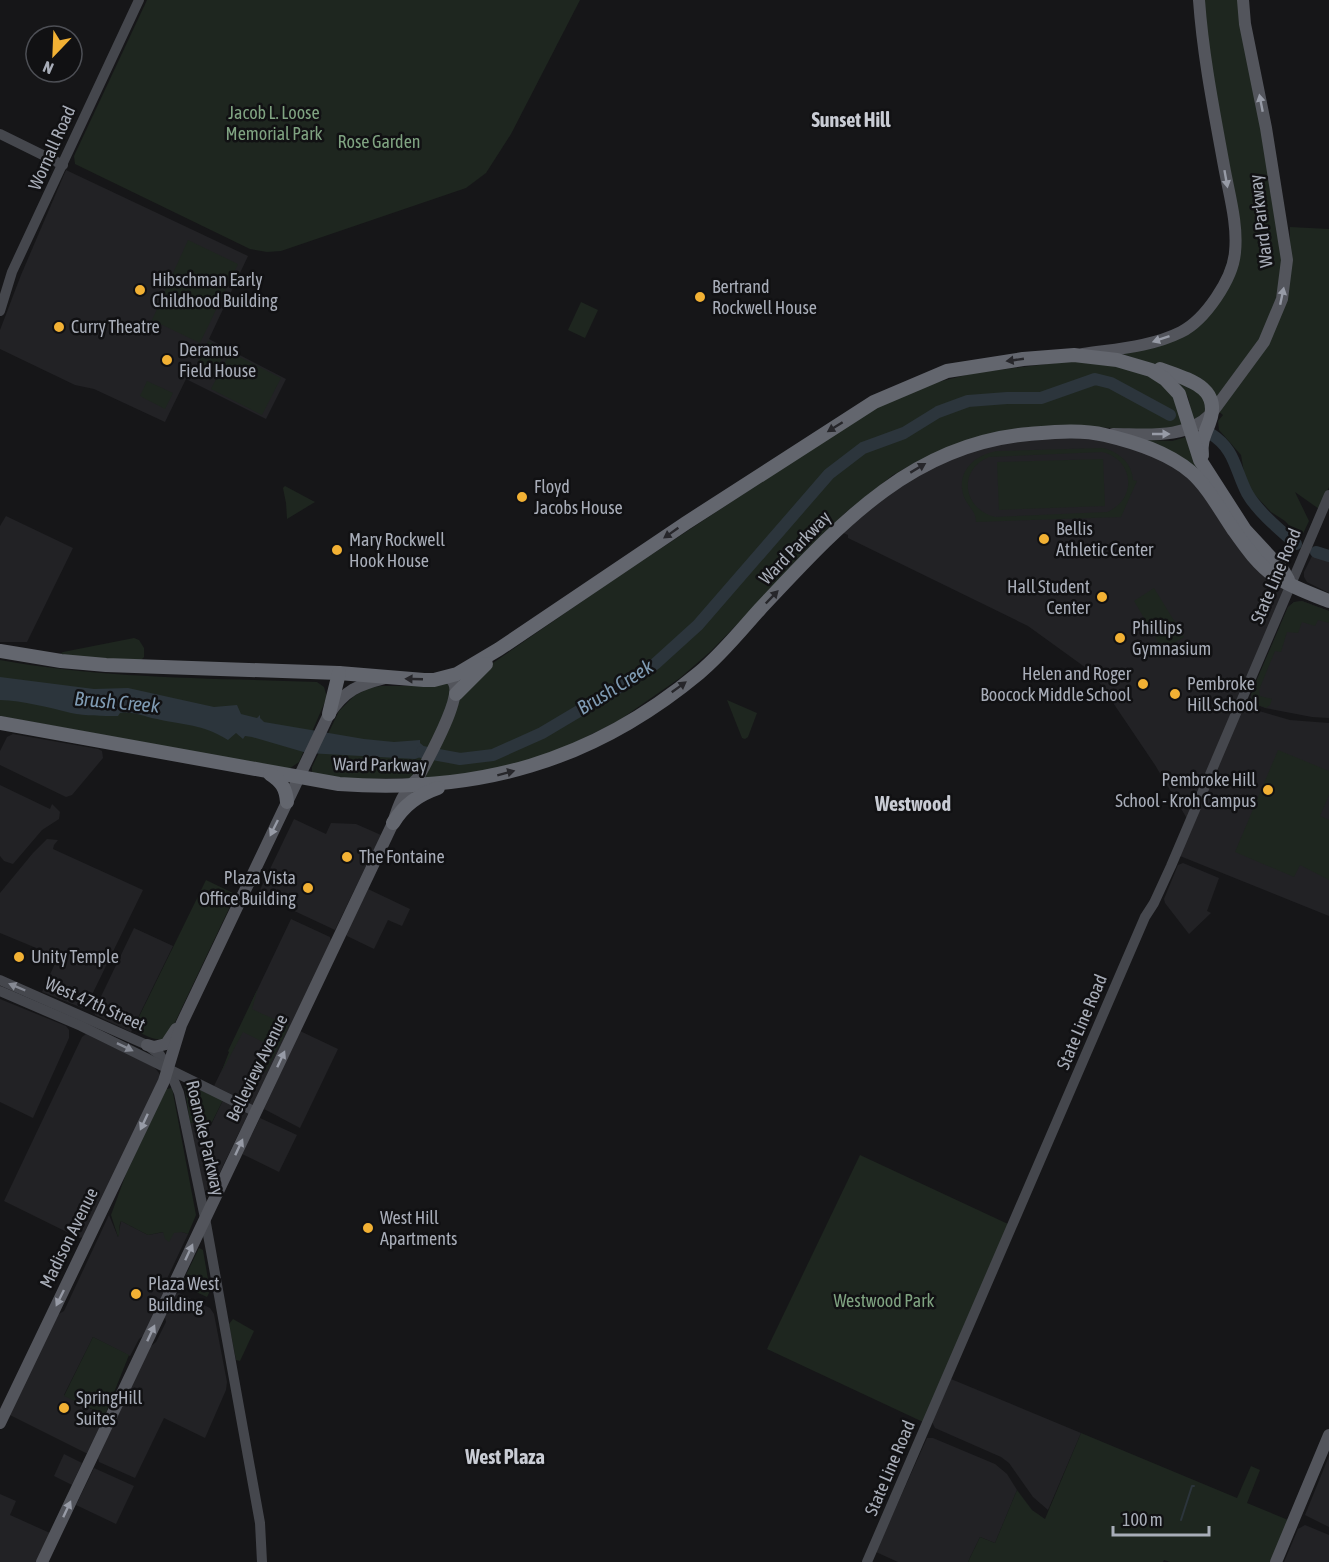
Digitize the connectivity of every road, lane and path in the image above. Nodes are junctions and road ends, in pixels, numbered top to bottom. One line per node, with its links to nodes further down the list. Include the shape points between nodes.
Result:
1 (139, 0): 5 (street, Wornall Road)
2 (1199, 0): 7 (main road, Ward Parkway, one-way to 7, via 1234,224 1231,272 1206,312 1182,332 1143,344)
3 (1243, 0): 9 (main road, Ward Parkway, one-way to 3, via 1264,342 1282,298 1287,260)
4 (0, 134): 5 (street)
5 (63, 165): 6 (street, Wornall Road, via 12,272)
6 (0, 311)
7 (1074, 355): 8 (highway); 16 (highway, Ward Parkway, one-way to 16, via 947,371 883,398 695,517)
8 (1140, 365): 9 (highway, via 1162,369 1204,389 1211,398); 10 (highway, via 1172,384)
9 (1211, 414): 10 (main road, Ward Parkway); 13 (highway, via 1202,454)
10 (1191, 428): 11 (main road, Ward Parkway, one-way to 10, via 1175,434); 13 (highway, via 1200,460)
11 (1103, 434): 14 (highway, via 1155,450 1192,474 1250,553 1276,578); 28 (highway, Ward Parkway, one-way to 11, via 496,776 561,756 594,742 649,709 699,672 733,640 860,508 934,459 973,444 1014,436 1058,432)
12 (1329, 495): 14 (street, State Line Road)
13 (1229, 506): 14 (highway)
14 (1290, 584): 15 (highway); 43 (street, State Line Road)
15 (1329, 601)
16 (500, 650): 20 (highway, Ward Parkway); 22 (highway)
17 (0, 651): 18 (highway, Ward Parkway, via 105,665)
18 (304, 672): 19 (highway, Ward Parkway); 23 (highway, via 323,682)
19 (339, 673): 21 (highway, Ward Parkway); 23 (highway)
20 (448, 677): 21 (highway, Ward Parkway, one-way to 21); 22 (main road, via 454,681)
21 (385, 678): 24 (main road, Roanoke Parkway, via 344,695)
22 (456, 694): 29 (main road, Belleview Avenue, via 418,778)
23 (333, 695): 24 (highway)
24 (326, 720): 27 (main road, Roanoke Parkway)
25 (0, 723): 26 (highway, Ward Parkway)
26 (265, 772): 27 (highway, Ward Parkway); 30 (highway, via 282,783)
27 (298, 778): 29 (highway, Ward Parkway, via 351,785); 30 (main road, Roanoke Parkway)
28 (448, 784): 29 (highway, Ward Parkway); 31 (highway, via 411,801)
29 (410, 785): 31 (main road, Belleview Avenue)
30 (287, 802): 34 (main road, Roanoke Parkway, one-way to 34)
31 (393, 824): 37 (main road, Belleview Avenue, one-way to 31)
32 (0, 980): 35 (street, West 47th Street, one-way to 32)
33 (0, 991): 36 (street, West 47th Street, one-way to 36)
34 (185, 1017): 35 (main road, via 166,1044); 36 (main road, Roanoke Parkway)
35 (147, 1045): 36 (street, West 47th Street)
36 (169, 1069): 37 (street, West 47th Street); 38 (street, Roanoke Parkway, via 180,1093); 39 (main road, Madison Avenue, one-way to 39)
37 (256, 1112): 38 (main road, Belleview Avenue, one-way to 37)
38 (205, 1218): 41 (main road, Belleview Avenue, one-way to 38); 42 (street, Roanoke Parkway, via 260,1523)
39 (0, 1423)
40 (1329, 1435): 44 (main road)
41 (42, 1562)
42 (262, 1562)
43 (867, 1562)
44 (1276, 1562)

